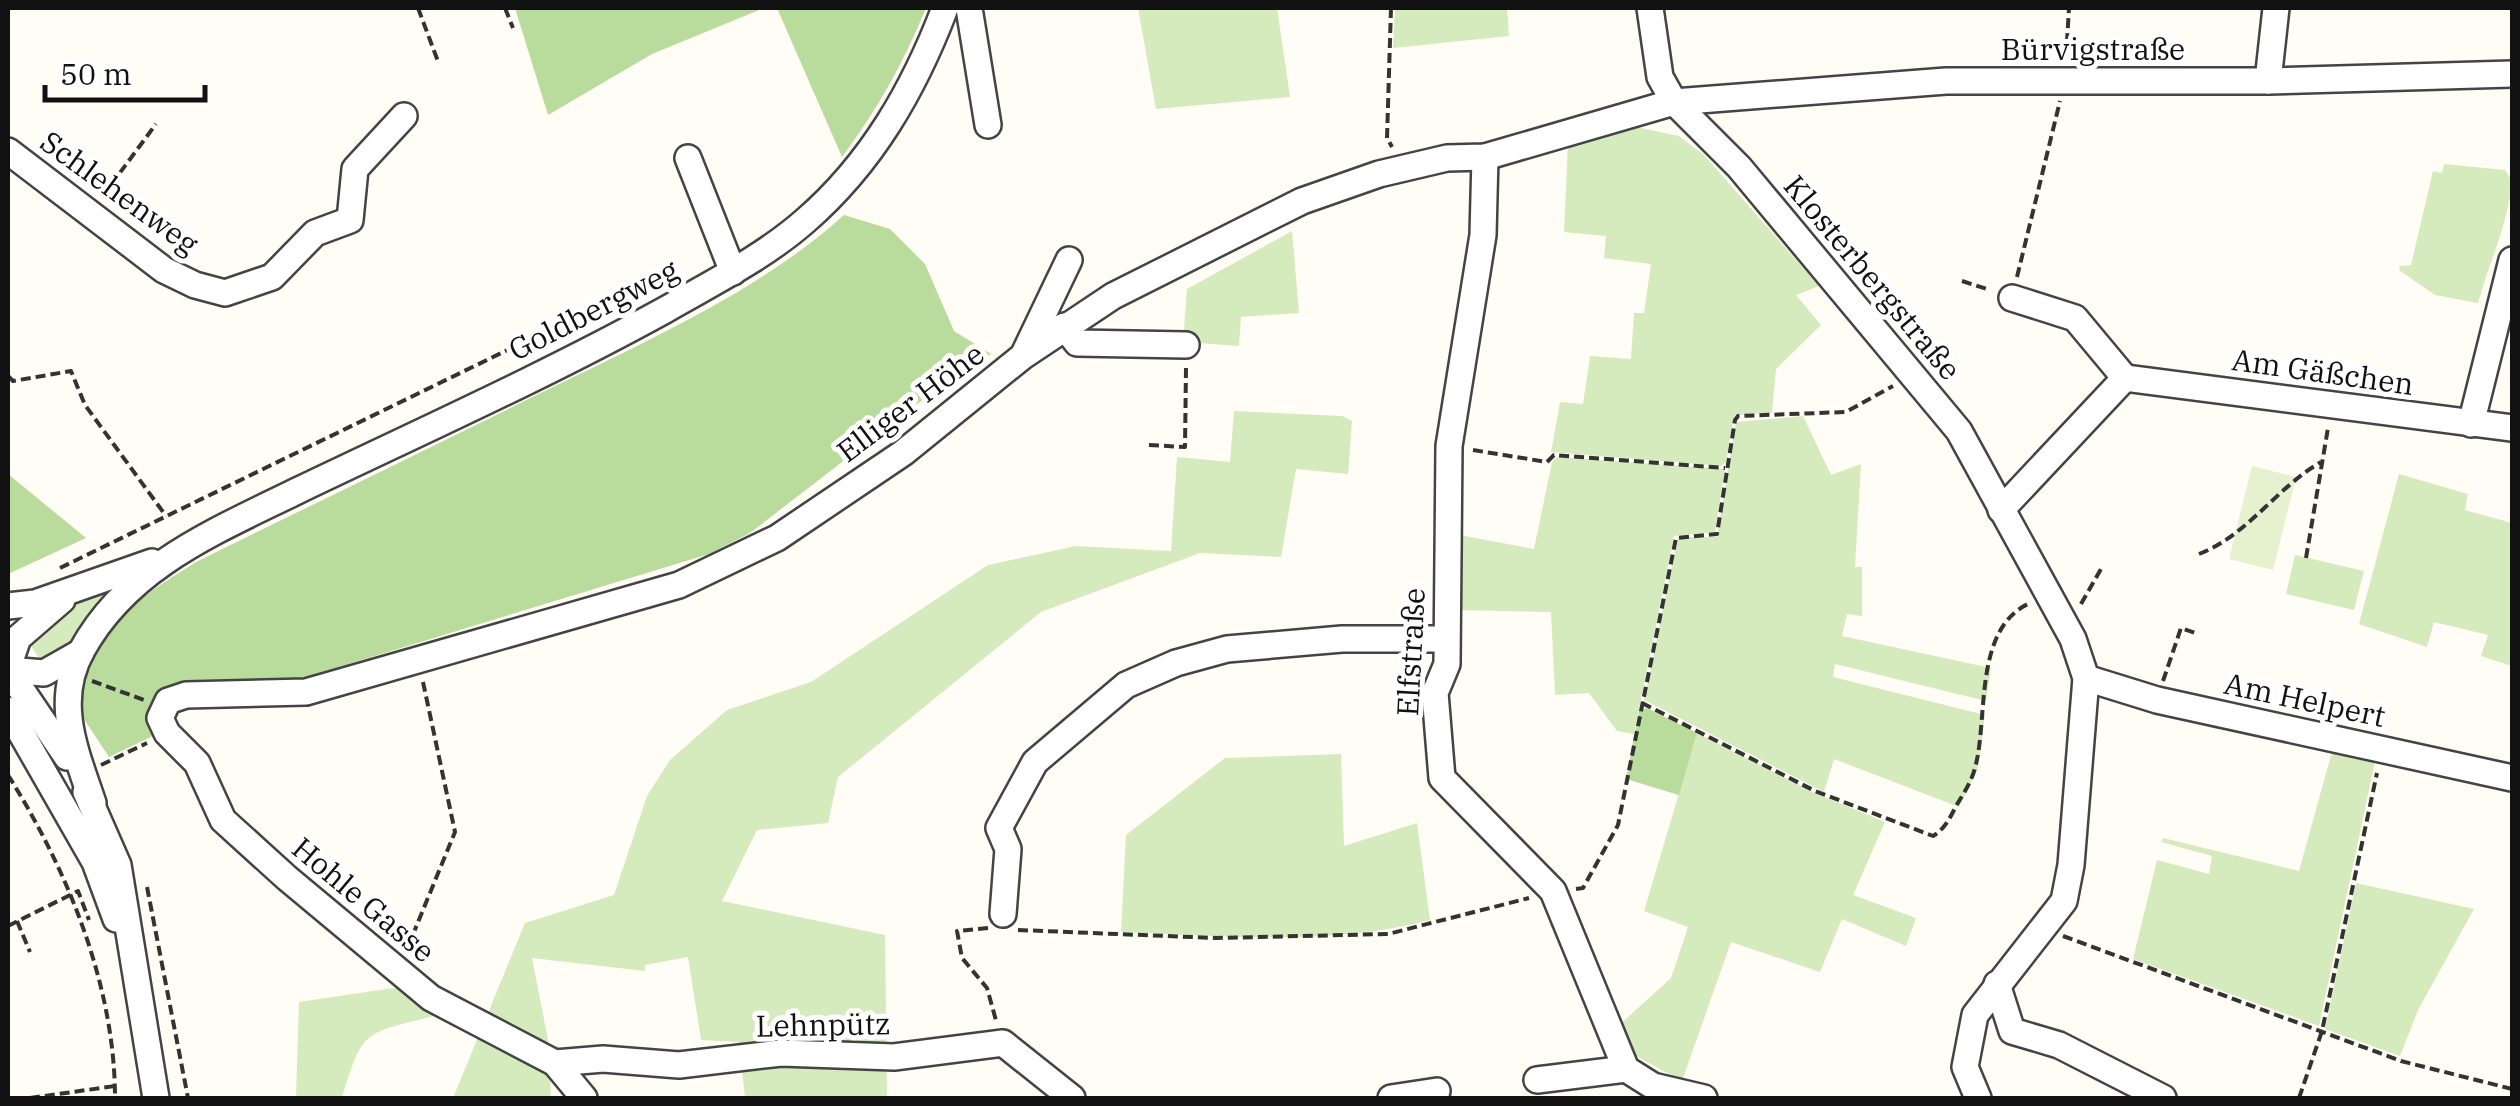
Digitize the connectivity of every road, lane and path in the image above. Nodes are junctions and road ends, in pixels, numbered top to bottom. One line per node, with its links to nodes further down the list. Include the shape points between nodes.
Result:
1 (418, 8): 10 (path)
2 (505, 8): 9 (path)
3 (945, 8): 25 (street, Goldbergweg, via 889,125 845,181 804,222)
4 (969, 8): 17 (street)
5 (1391, 8): 19 (path, via 1388,138)
6 (1650, 8): 14 (street, Klosterbergstraße, via 1660,76)
7 (2069, 8): 12 (path)
8 (2276, 8): 13 (street)
9 (513, 28)
10 (439, 64)
11 (2512, 74): 13 (street, Bürvigstraße)
12 (2065, 79): 13 (street, Bürvigstraße); 14 (street, Bürvigstraße); 27 (path)
13 (2268, 81)
14 (1674, 102): 21 (street, Elliger Höhe); 32 (street, Klosterbergstraße, via 1740,167)
15 (404, 116): 22 (street, Schlehenweg, via 355,169 350,220 315,234 272,277 226,293 164,270)
16 (156, 124): 22 (path)
17 (988, 125)
18 (8, 151): 22 (street, Schlehenweg)
19 (1397, 151)
20 (688, 158): 25 (street)
21 (1486, 158): 29 (street, Elliger Höhe, via 1447,158 1302,201); 39 (street, Elfstraße, via 1483,235)
22 (90, 212)
23 (1069, 260): 31 (street)
24 (2512, 260): 36 (street)
25 (733, 272): 45 (street, Goldbergweg)
26 (1962, 281): 27 (path)
27 (2012, 298): 34 (street, via 2075,318)
28 (603, 320): 43 (path, via 569,320)
29 (1064, 326): 30 (street, via 1076,343); 31 (street, Elliger Höhe)
30 (1186, 346): 38 (path, via 1185,447)
31 (1023, 356): 55 (street, Elliger Höhe, via 902,454 777,538 678,586)
32 (1911, 372): 41 (path, via 1846,412 1738,416); 42 (street, Klosterbergstraße, via 1960,431)
33 (8, 376): 43 (path, via 13,382 71,371 86,404)
34 (2125, 378): 35 (street, Am Gäßchen); 42 (street)
35 (2332, 404): 36 (street, Am Gäßchen); 40 (path)
36 (2471, 424): 37 (street, Am Gäßchen)
37 (2512, 428)
38 (1149, 445)
39 (1449, 446): 41 (path, via 1547,462 1554,455); 53 (street, Elfstraße)
40 (2322, 462): 44 (path, via 2296,477 2235,535); 46 (path)
41 (1727, 468): 60 (path, via 1717,534 1676,538)
42 (2001, 510): 50 (street, Klosterbergstraße)
43 (166, 516): 48 (path)
44 (2199, 554)
45 (171, 555): 49 (street, Goldbergweg); 56 (street, Goldbergweg, via 129,590)
46 (2306, 558)
47 (2101, 569): 54 (path, via 2080,607)
48 (47, 574)
49 (78, 588): 51 (street, Goldbergweg); 57 (street, Goldbergweg, via 18,638)
50 (2048, 596): 54 (street, Klosterbergstraße); 60 (path, via 2017,609 1998,632 1976,767 1934,836 1815,791)
51 (8, 606)
52 (2194, 633): 59 (path, via 2181,628)
53 (1445, 639): 69 (street, Elfstraße, via 1448,664 1435,693 1442,778); 71 (street, via 1342,639 1226,650 1126,686 1034,762 999,828 1008,848)
54 (2073, 639): 58 (street, Klosterbergstraße)
55 (418, 658): 61 (street, Elliger Höhe, via 306,692 186,695); 77 (path, via 455,832 411,944)
56 (76, 663): 57 (street, Goldbergweg, via 44,673); 61 (path); 68 (street, via 66,702)
57 (8, 669): 68 (street)
58 (2086, 678): 59 (street, Am Helpert); 75 (street, Klosterbergstraße, via 2071,865 2064,900)
59 (2157, 700): 64 (street, Am Helpert)
60 (1642, 703): 69 (path, via 1618,825 1583,888)
61 (165, 705): 77 (street, Hohle Gasse, via 160,718 167,733 198,763 222,820)
62 (8, 710): 79 (street, via 95,862)
63 (136, 748): 65 (path)
64 (2382, 749): 67 (street, Am Helpert); 80 (path)
65 (97, 768)
66 (8, 776): 70 (path)
67 (2512, 778)
68 (92, 803): 79 (street, via 118,865)
69 (1553, 892): 71 (path, via 1388,934 1216,938 1020,931); 83 (street, Elfstraße)
70 (72, 894): 72 (path, via 78,890); 73 (path); 85 (path, via 101,993)
71 (1004, 914): 81 (path, via 995,928 956,930 962,958 988,988)
72 (89, 920)
73 (17, 921): 74 (path); 76 (path)
74 (8, 926)
75 (2045, 929): 78 (street, Klosterbergstraße); 80 (path)
76 (30, 952)
77 (393, 968): 82 (street, Hohle Gasse, via 431,998)
78 (1997, 984): 96 (street, Klosterbergstraße, via 1975,1014 1965,1067); 97 (street, via 2012,1030 2060,1046)
79 (138, 986): 91 (street)
80 (2322, 1031): 86 (path, via 2402,1061); 98 (path)
81 (1003, 1042): 82 (street, Lehnpütz, via 894,1057 781,1053 680,1065); 93 (street)
82 (555, 1063): 92 (street, Hohle Gasse)
83 (1626, 1070): 84 (street); 95 (street, via 1652,1086)
84 (1537, 1080)
85 (115, 1086): 88 (path); 90 (path)
86 (2512, 1089)
87 (1437, 1091): 94 (street)
88 (70, 1096): 89 (path)
89 (30, 1098)
90 (115, 1098)
91 (156, 1098)
92 (584, 1098)
93 (1072, 1098)
94 (1391, 1098)
95 (1704, 1098)
96 (1978, 1098)
97 (2163, 1098)
98 (2298, 1098)

